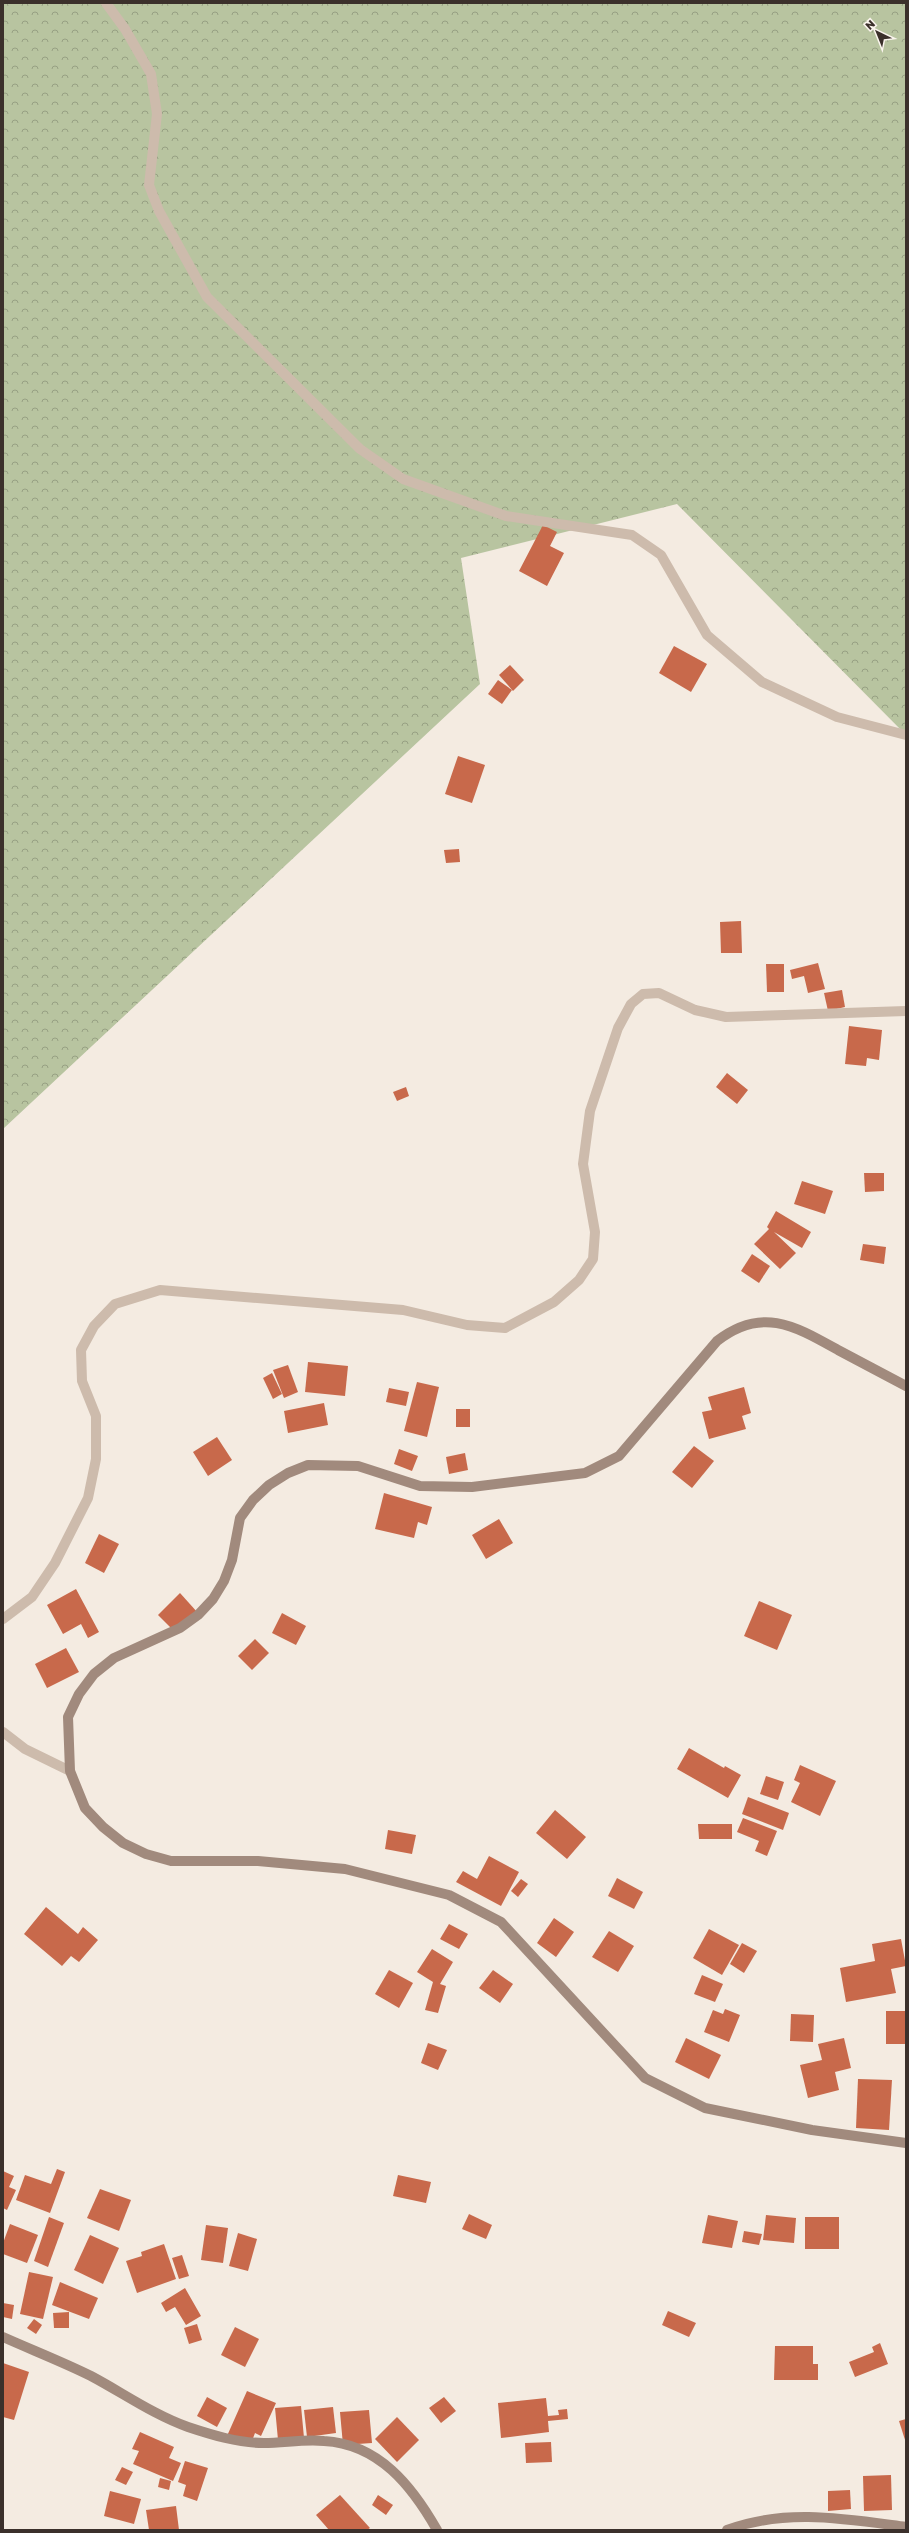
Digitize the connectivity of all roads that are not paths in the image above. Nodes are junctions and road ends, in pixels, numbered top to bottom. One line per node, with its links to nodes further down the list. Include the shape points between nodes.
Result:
1 (106, 3): 2 (street, via 125,29 151,74 157,114 148,185 159,211 207,297 360,448 403,479 506,516 632,535 661,555 706,635 762,682 838,717)
2 (906, 735)
3 (906, 1011): 5 (street, via 726,1018 695,1010 659,993 643,994 631,1004 618,1028 590,1111 583,1164 594,1232 593,1259 579,1280 554,1302 505,1328 467,1325 403,1310 160,1290 115,1304 94,1326 81,1350 82,1381 96,1416 96,1459 88,1498 55,1563 32,1597)
4 (906, 1386): 7 (main road, via 799,1329 771,1321 756,1322 729,1332 717,1341 619,1456 585,1473 472,1487 420,1486 358,1466 308,1465 288,1473 269,1485 253,1500 240,1518 232,1560 224,1580 213,1599 198,1615 180,1628 114,1658 94,1674 79,1694 68,1717)
5 (3, 1619)
6 (3, 1732): 7 (street, via 25,1749)
7 (70, 1771): 8 (main road, via 85,1808 102,1828 123,1843 146,1854 171,1861 258,1861 345,1869 449,1895 501,1922 644,2078 705,2108 812,2130)
8 (906, 2143)
9 (3, 2337): 11 (main road, via 90,2376 186,2426 223,2438 263,2443 324,2441 346,2444 366,2452 385,2463 407,2484)
10 (906, 2526): 12 (main road, via 789,2516 745,2523)
11 (438, 2530)
12 (727, 2530)

